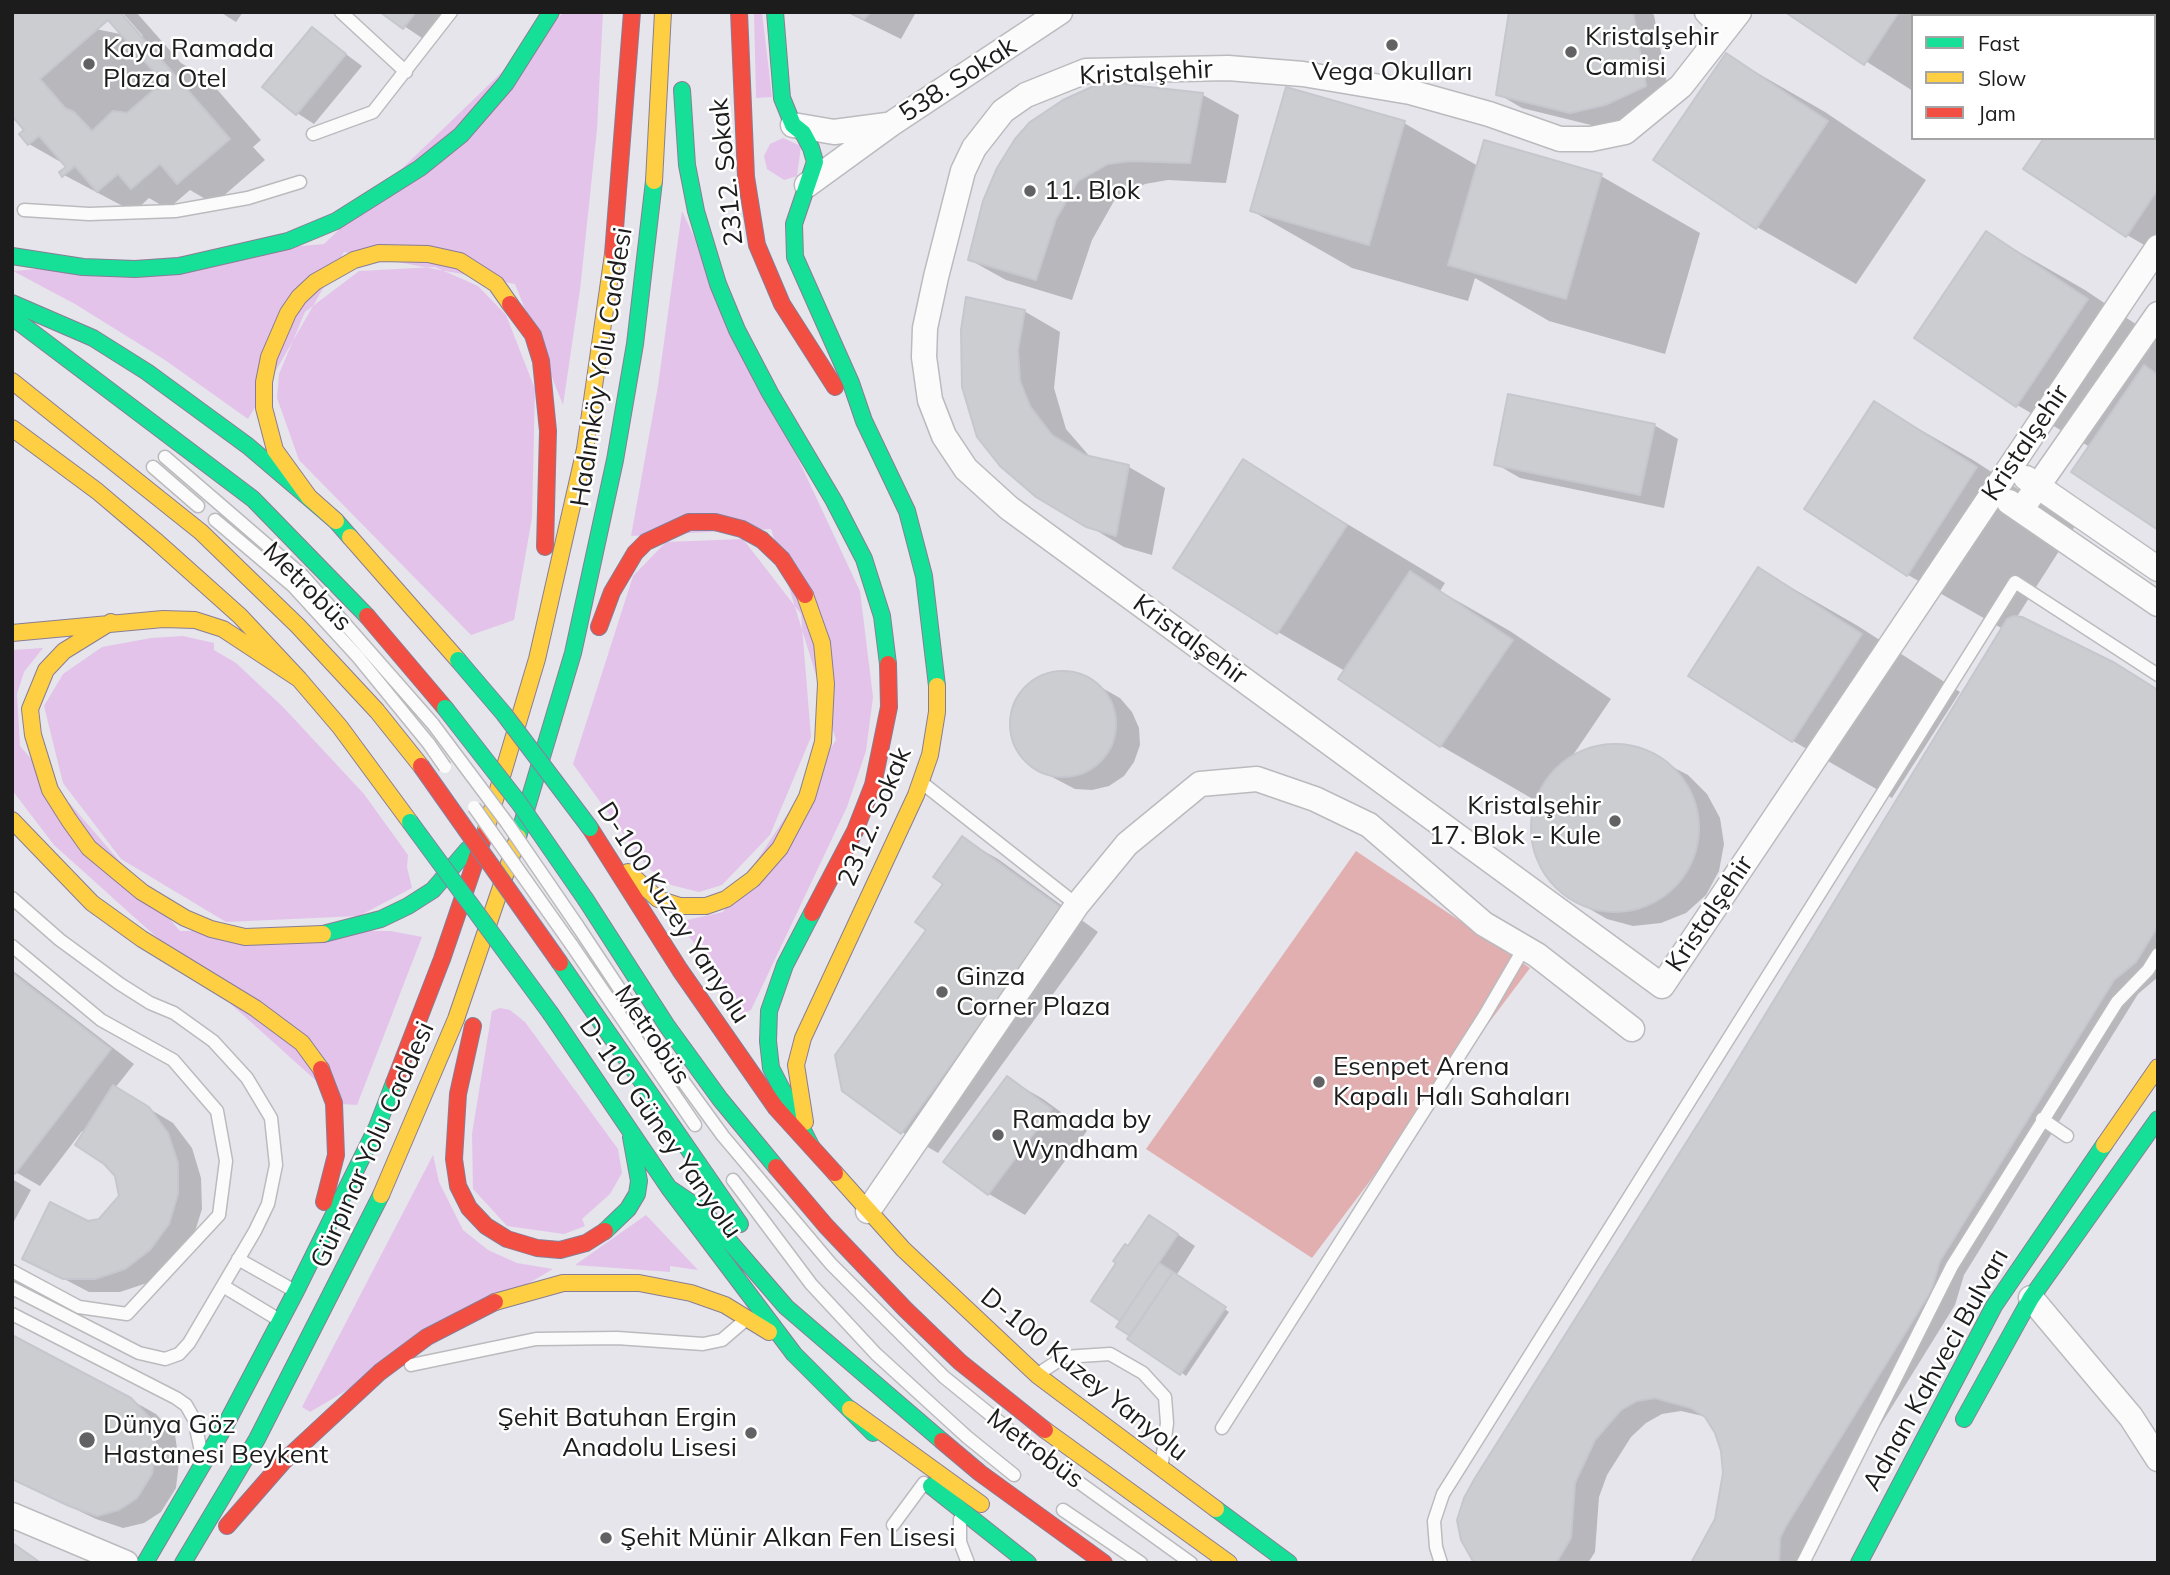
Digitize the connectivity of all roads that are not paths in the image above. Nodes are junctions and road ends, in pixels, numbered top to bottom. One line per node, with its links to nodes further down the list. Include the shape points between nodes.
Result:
1 (341, 12): 11 (lane)
2 (451, 12): 11 (lane)
3 (551, 12): 23 (main road, via 506,83 461,135 420,168 337,221 288,241 179,265 83,267)
4 (632, 12): 43 (main road, Hadımköy Yolu Caddesi, via 625,154 602,349 585,449)
5 (663, 12): 47 (main road, Hadımköy Yolu Caddesi, via 655,172 635,344 592,577)
6 (739, 12): 16 (main road, 2312. Sokak)
7 (775, 12): 14 (main road, 2312. Sokak, via 782,98)
8 (1060, 12): 13 (street, 538. Sokak)
9 (1707, 12): 10 (street)
10 (1732, 21): 34 (street, Kristalşehir, via 1663,102 1625,132 1591,139 1560,139 1410,92 1228,68 1086,71 1026,95 1003,111 974,148 963,171 941,253 925,328 924,357 930,400 944,436 966,469 1009,508 1662,986)
11 (406, 72): 15 (lane, via 373,111)
12 (682, 74): 67 (main road, via 687,165 718,284 765,383 864,559 882,615 889,706 873,785 855,831 785,965 769,1011 771,1068)
13 (891, 124): 14 (street, 538. Sokak, via 834,132); 19 (street, 538. Sokak)
14 (777, 126): 16 (main road); 19 (main road, 2312. Sokak, via 807,140 815,162)
15 (313, 134)
16 (745, 144): 17 (main road, 2312. Sokak)
17 (746, 177): 20 (main road); 28 (main road, 2312. Sokak, via 757,246 782,304 834,386)
18 (300, 181): 21 (lane, via 248,198 175,211 89,214)
19 (798, 189): 28 (main road, 2312. Sokak, via 795,257)
20 (768, 192)
21 (24, 210)
22 (2158, 247): 32 (street, Kristalşehir)
23 (12, 256)
24 (12, 303): 36 (main road, D-100 Kuzey Yanyolu, via 93,338 148,372 248,446)
25 (2158, 314): 33 (street)
26 (12, 317): 109 (main road, bridge, via 253,499 358,605 519,803 720,1099 826,1226 905,1309 960,1362 1031,1419)
27 (12, 381): 71 (main road, bridge, via 201,532 298,625 377,711 421,766)
28 (864, 421): 49 (main road, 2312. Sokak, via 907,510 924,576 937,673 937,712)
29 (12, 428): 46 (main road, via 155,540 240,616)
30 (165, 457): 108 (lane, Metrobüs, bridge, via 303,576 433,724 507,822 723,1136 831,1264 944,1377 1034,1450)
31 (153, 467): 48 (lane, Metrobüs, bridge, via 293,586 358,657)
32 (2010, 467): 33 (street); 34 (street, Kristalşehir)
33 (2038, 486): 35 (street); 37 (street)
34 (1994, 492): 35 (street)
35 (2021, 510): 38 (street)
36 (336, 521): 43 (main road, via 284,466 269,435 264,382 278,331 299,297 315,282 354,260 404,252 460,261 496,284 515,307 533,335 541,361 549,473); 53 (main road, D-100 Kuzey Yanyolu, bridge, via 504,714)
37 (2150, 563): 38 (street)
38 (2125, 582): 39 (street)
39 (2158, 604)
40 (111, 622): 41 (main road); 46 (main road, via 195,620 223,629); 51 (main road, via 64,651 40,680 30,709 39,761 50,790 89,848 118,875 185,918 245,937 282,938 347,930 381,919 433,890 454,869)
41 (12, 633)
42 (596, 640): 53 (main road, via 612,592 646,542 689,522 742,529 782,559 812,610 821,643 826,716 817,770 795,824 753,879 726,899 706,906 680,906 658,899 639,885)
43 (537, 659): 51 (main road)
44 (585, 671): 47 (main road)
45 (2158, 676): 111 (lane, via 2015,582 1443,1494 1434,1535)
46 (299, 679): 62 (main road, D-100 Güney Yanyolu, bridge, via 340,727)
47 (552, 723): 59 (main road, Gürpınar Yolu Caddesi)
48 (452, 778)
49 (921, 781): 55 (lane); 67 (main road, 2312. Sokak, via 803,1038 796,1065)
50 (468, 800): 65 (lane, Metrobüs, bridge)
51 (493, 809): 77 (main road, Gürpınar Yolu Caddesi, via 442,959 377,1126)
52 (12, 820): 77 (main road, via 92,903 255,1008 302,1043 321,1070 334,1103 335,1155)
53 (590, 828): 67 (main road, D-100 Kuzey Yanyolu, via 728,1043)
54 (12, 898): 72 (lane, via 120,984 213,1041 247,1078 271,1118 276,1165 268,1204)
55 (1077, 905): 57 (street, via 1127,844 1200,784 1257,779 1315,799 1369,825 1484,924); 70 (street)
56 (12, 946): 73 (lane, via 101,1020 173,1060 217,1111 226,1161 219,1216 127,1314 79,1307)
57 (1524, 947): 60 (street); 88 (lane)
58 (2158, 954): 63 (lane, via 2117,1002)
59 (478, 960): 62 (main road, via 477,1000 454,1126 458,1186 469,1208 507,1239 537,1248 560,1250 586,1243 610,1228 628,1209 639,1181 630,1135); 103 (main road, Gürpınar Yolu Caddesi, via 430,1084 354,1252 257,1439)
60 (1632, 1029)
61 (2158, 1067): 74 (main road, Adnan Kahveci Bulvarı)
62 (619, 1113): 69 (main road, D-100 Güney Yanyolu)
63 (2042, 1119): 66 (lane); 112 (lane, via 1952,1266)
64 (2158, 1119): 79 (main road, Adnan Kahveci Bulvarı)
65 (701, 1135)
66 (2067, 1136)
67 (811, 1146): 70 (main road, D-100 Kuzey Yanyolu)
68 (724, 1167): 94 (lane, Metrobüs, via 811,1284 876,1354)
69 (669, 1188): 83 (main road, D-100 Güney Yanyolu); 86 (main road, via 703,1211 786,1307)
70 (868, 1211): 85 (main road, D-100 Kuzey Yanyolu, via 948,1294)
71 (753, 1241)
72 (238, 1259): 75 (lane); 77 (lane)
73 (12, 1271)
74 (2010, 1281): 79 (main road); 113 (main road, Adnan Kahveci Bulvarı)
75 (223, 1286): 76 (lane, via 189,1343 165,1359 139,1353); 82 (lane)
76 (12, 1288)
77 (296, 1291): 82 (main road, Gürpınar Yolu Caddesi)
78 (796, 1292): 86 (main road)
79 (2031, 1298): 89 (main road, Adnan Kahveci Bulvarı); 90 (street, via 2132,1417)
80 (12, 1314): 91 (lane, via 186,1405 194,1419)
81 (748, 1317): 83 (main road); 84 (lane, via 722,1340 703,1344 536,1339); 84 (main road, via 666,1287 563,1283 513,1295 467,1314)
82 (281, 1320): 91 (main road, Gürpınar Yolu Caddesi)
83 (794, 1354): 87 (main road, D-100 Güney Yanyolu)
84 (380, 1372): 104 (main road, via 283,1462)
85 (1037, 1375): 92 (main road, D-100 Kuzey Yanyolu); 92 (lane, via 1064,1357 1110,1354 1143,1373 1165,1397)
86 (870, 1379): 106 (main road, via 980,1474)
87 (850, 1409): 93 (main road, D-100 Güney Yanyolu); 97 (main road)
88 (1222, 1427)
89 (1959, 1429)
90 (2158, 1459)
91 (204, 1465): 102 (main road, Gürpınar Yolu Caddesi)
92 (1161, 1469): 110 (main road, D-100 Kuzey Yanyolu)
93 (926, 1481): 96 (main road, D-100 Güney Yanyolu); 99 (lane)
94 (1025, 1483)
95 (1054, 1503): 107 (lane, Metrobüs)
96 (961, 1512): 100 (lane, via 960,1542); 105 (main road, D-100 Güney Yanyolu)
97 (995, 1514)
98 (12, 1515): 101 (street)
99 (892, 1525)
100 (966, 1562)
101 (126, 1563)
102 (145, 1563)
103 (183, 1563)
104 (195, 1563)
105 (1027, 1563)
106 (1104, 1563)
107 (1141, 1563)
108 (1191, 1563)
109 (1229, 1563)
110 (1289, 1563)
111 (1441, 1563)
112 (1803, 1563)
113 (1859, 1563)

